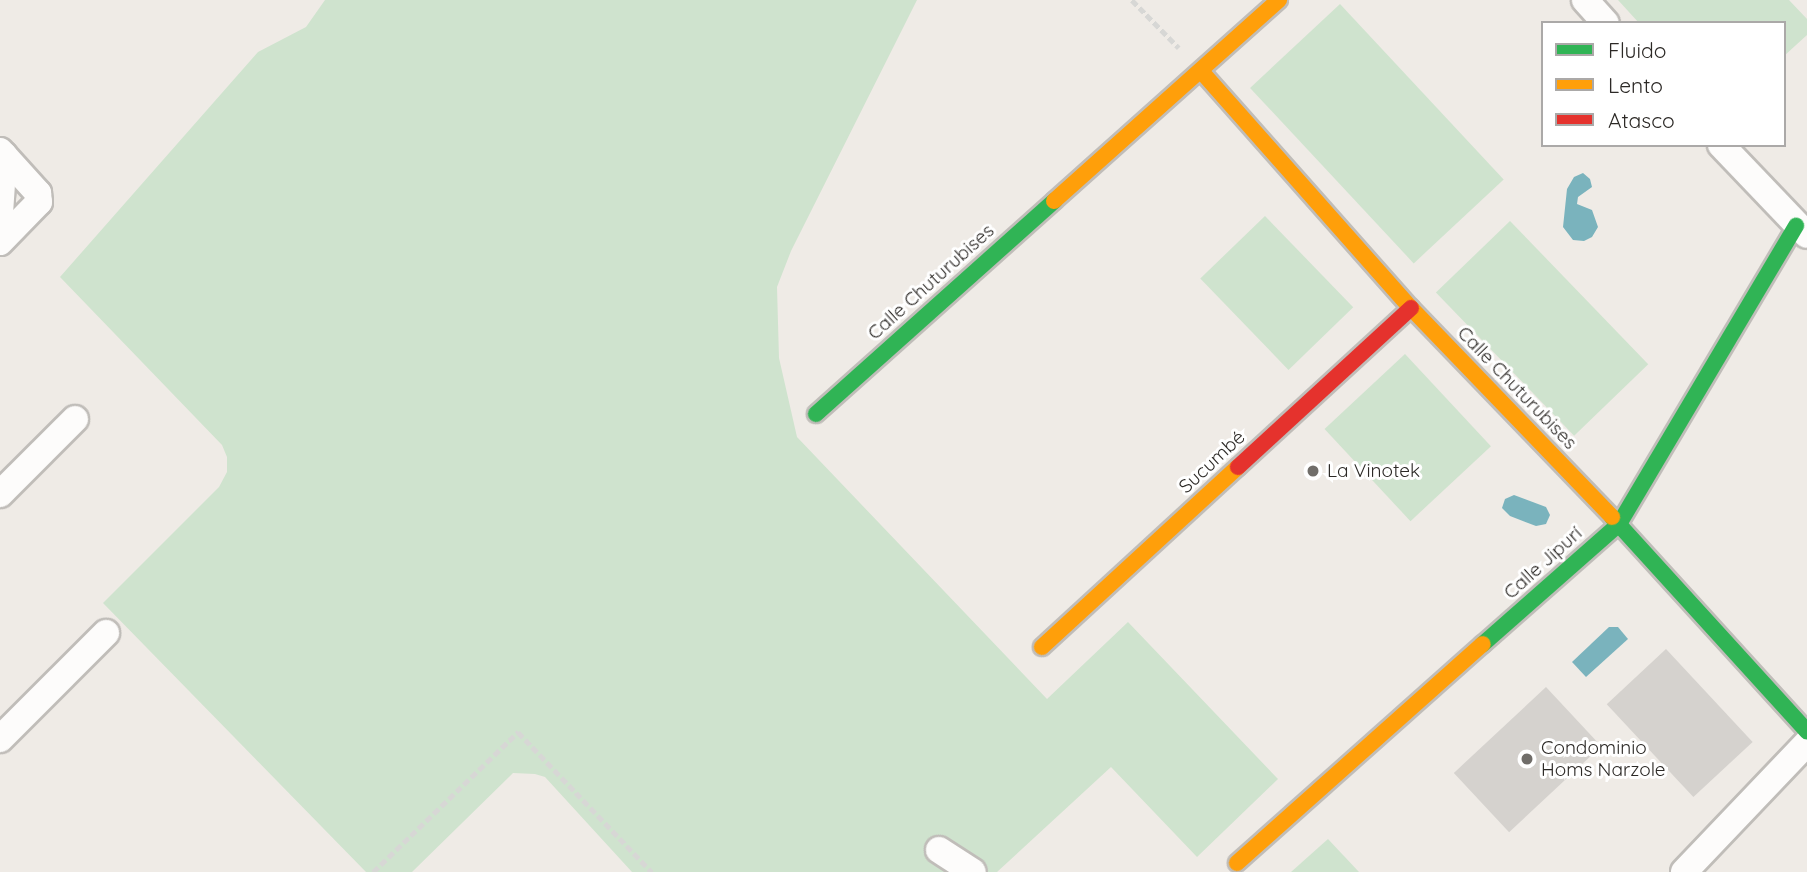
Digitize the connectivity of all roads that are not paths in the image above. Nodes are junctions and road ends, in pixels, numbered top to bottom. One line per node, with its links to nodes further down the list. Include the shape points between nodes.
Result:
1 (1279, 0): 4 (street, Calle Chuturubises)
2 (1585, 0): 3 (street)
3 (1604, 21)
4 (1201, 71): 10 (street, Calle Chuturubises); 11 (street, Calle Chuturubises, via 1172,92)
5 (1723, 147): 8 (street)
6 (2, 153): 7 (street); 9 (street, via 38,193 39,202)
7 (0, 213)
8 (1802, 230): 14 (street, Calle Jipurí)
9 (0, 242)
10 (1411, 308): 14 (street, Calle Chuturubises); 16 (street, Sucumbé)
11 (816, 414)
12 (75, 419): 13 (street)
13 (0, 494)
14 (1619, 524): 17 (street, Calle Chuturubises); 21 (street, Calle Jipurí)
15 (106, 633): 18 (street)
16 (1042, 647)
17 (1807, 732)
18 (0, 739)
19 (1807, 743): 23 (street)
20 (939, 850): 22 (street)
21 (1237, 863)
22 (973, 872)
23 (1684, 872)

